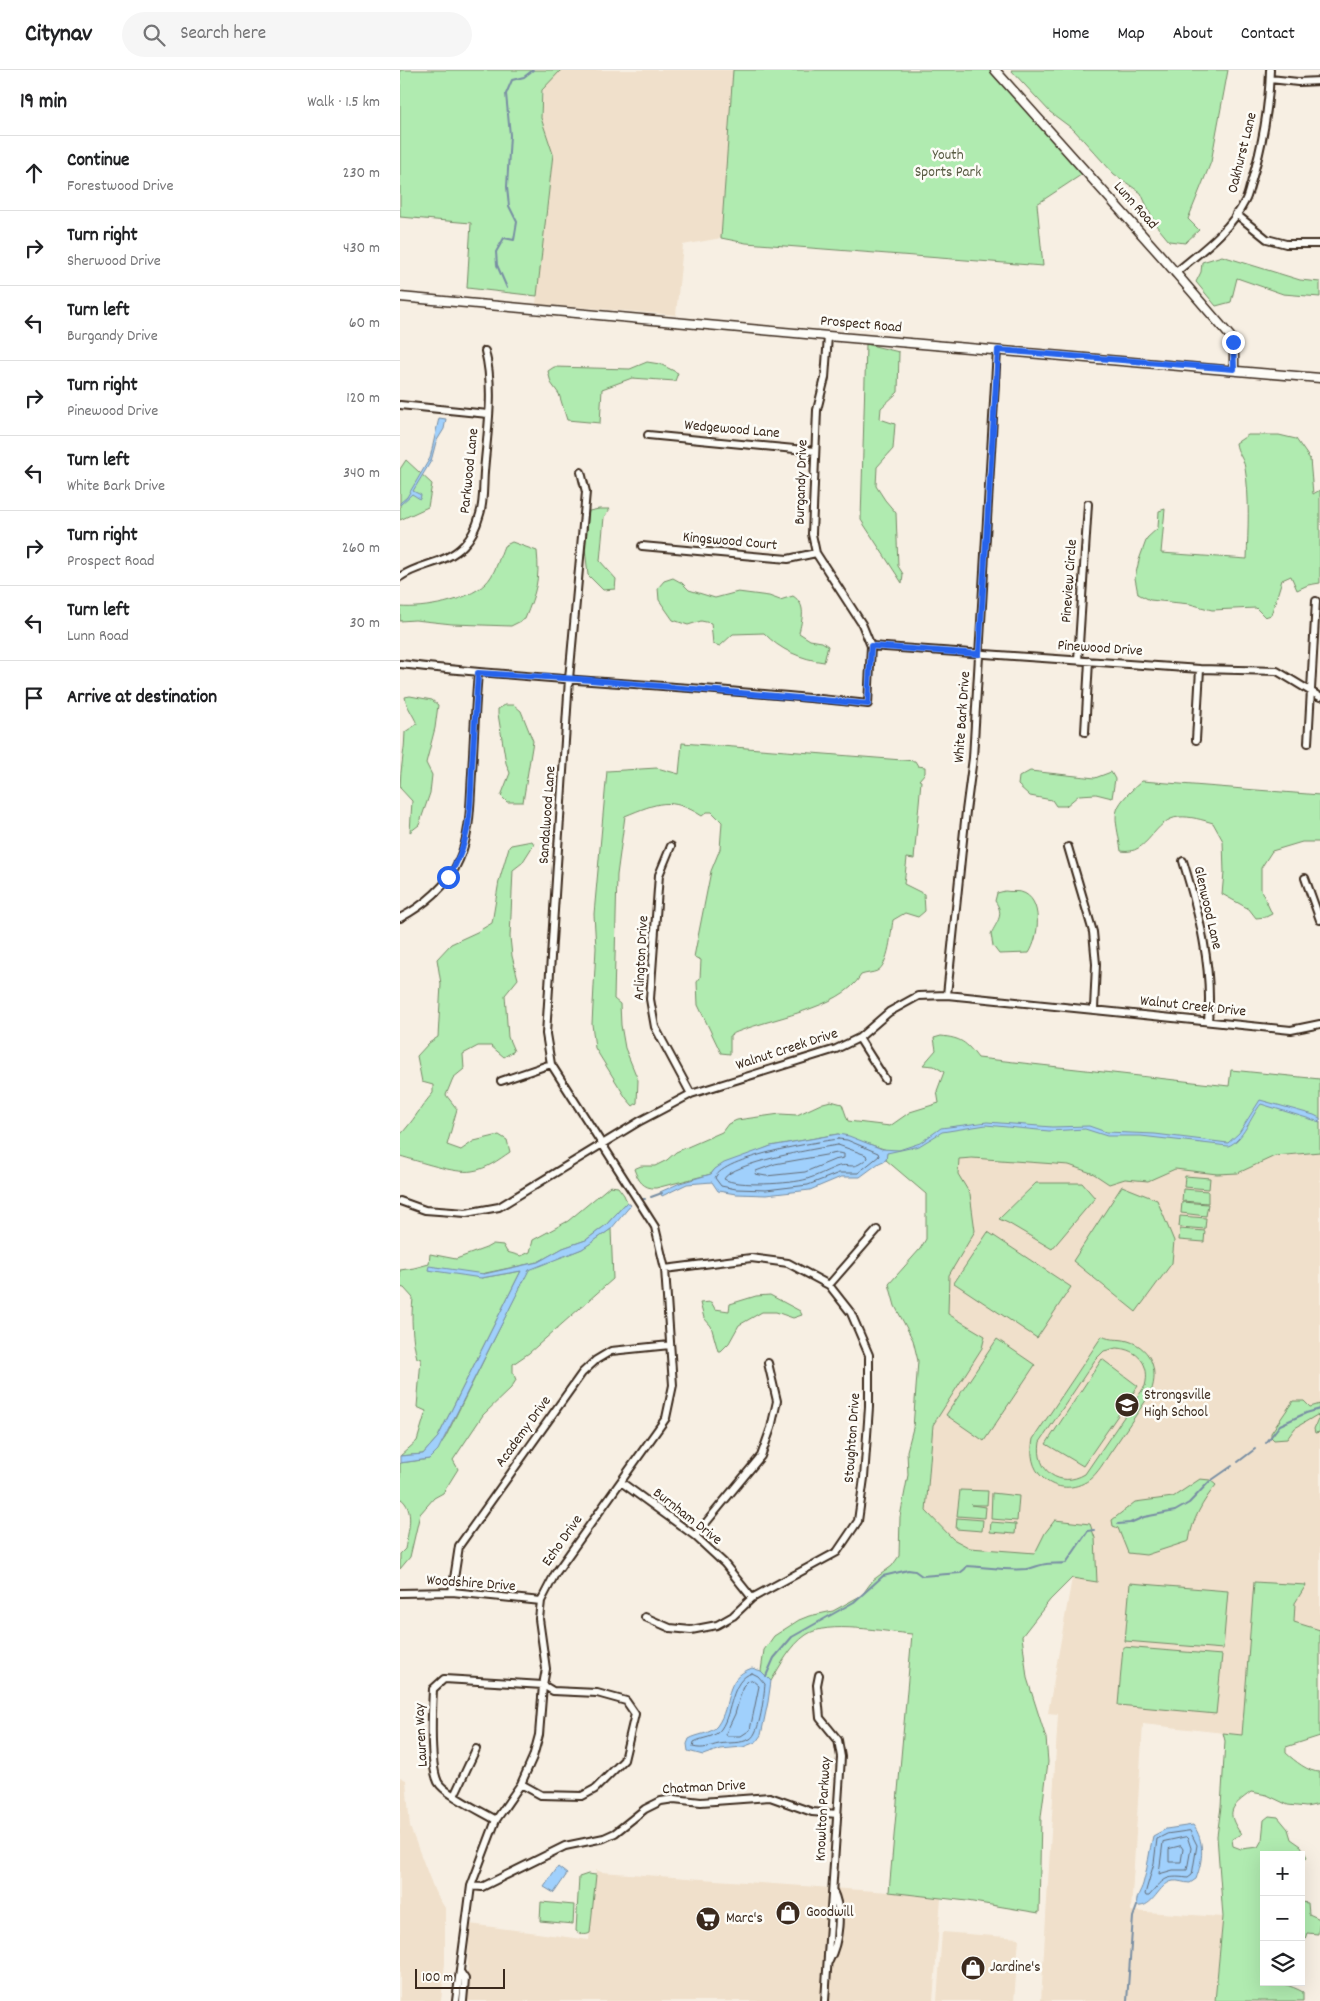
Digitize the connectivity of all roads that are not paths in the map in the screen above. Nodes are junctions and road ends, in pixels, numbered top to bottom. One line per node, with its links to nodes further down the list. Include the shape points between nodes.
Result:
1 (995, 70): 7 (street, Lunn Road)
2 (1270, 70): 3 (street, Oakhurst Lane)
3 (1270, 79): 4 (street); 5 (street, Oakhurst Lane, via 1255,170 1245,201)
4 (1320, 81)
5 (1236, 214): 6 (street, via 1267,238 1286,244); 7 (street, Oakhurst Lane, via 1210,244)
6 (1320, 244)
7 (1175, 273): 12 (street, Lunn Road, via 1230,336 1234,347)
8 (400, 297): 9 (street, Prospect Road)
9 (828, 336): 10 (street, Prospect Road); 17 (street, Burgandy Drive, via 825,378 817,410)
10 (998, 350): 12 (street, Prospect Road); 25 (street, White Bark Drive)
11 (485, 351): 15 (street, Parkwood Lane, via 489,370)
12 (1234, 369): 13 (street, Prospect Road)
13 (1320, 378)
14 (400, 405): 15 (street, Parkwood Lane)
15 (488, 414): 22 (street, Parkwood Lane, via 480,514 472,534 464,545 441,561)
16 (648, 435): 17 (street, Wedgewood Lane)
17 (815, 451): 21 (street, Burgandy Drive, via 812,534)
18 (581, 472): 31 (street, Sandalwood Lane, via 586,492)
19 (1088, 504): 26 (street, Pineview Circle)
20 (642, 546): 21 (street, Kingswood Court, via 788,559)
21 (816, 553): 24 (street, Burgandy Drive, via 862,624)
22 (400, 577)
23 (1316, 602): 32 (street)
24 (871, 646): 25 (street, Pinewood Drive); 31 (street, Burgandy Drive, via 868,704)
25 (979, 654): 26 (street, Pinewood Drive); 43 (street, White Bark Drive, via 973,758)
26 (1078, 660): 27 (street, Pinewood Drive)
27 (1089, 661): 29 (street, Pinewood Drive); 34 (street)
28 (400, 664): 30 (street)
29 (1200, 668): 32 (street, Pinewood Drive, via 1277,672); 35 (street)
30 (478, 673): 31 (street); 41 (street, via 465,844 459,861 438,890)
31 (569, 679): 48 (street, Sandalwood Lane, via 546,1034)
32 (1311, 691): 33 (street, Pinewood Drive); 36 (street)
33 (1320, 697)
34 (1085, 732)
35 (1196, 740)
36 (1308, 743)
37 (672, 846): 51 (street, Arlington Drive, via 659,875 650,999 655,1027)
38 (1068, 847): 44 (street, via 1093,932 1096,964)
39 (1183, 861): 45 (street, Glenwood Lane, via 1203,934)
40 (1305, 878): 42 (street)
41 (400, 918)
42 (1320, 920)
43 (947, 995): 44 (street, Walnut Creek Drive); 47 (street, Walnut Creek Drive, via 918,996 889,1012)
44 (1094, 1010): 45 (street, Walnut Creek Drive)
45 (1208, 1021): 46 (street, Walnut Creek Drive, via 1291,1030)
46 (1320, 1024)
47 (859, 1038): 49 (street); 51 (street, Walnut Creek Drive, via 836,1049)
48 (551, 1064): 50 (street); 52 (street, Sandalwood Lane)
49 (885, 1079)
50 (501, 1081)
51 (691, 1094): 52 (street, Walnut Creek Drive)
52 (602, 1145): 53 (street, Walnut Creek Drive, via 499,1207 466,1213 425,1210); 55 (street, Echo Drive, via 655,1228)
53 (400, 1201)
54 (877, 1230): 56 (street)
55 (665, 1269): 56 (street, Stoughton Drive, via 752,1258 788,1263); 57 (street, Echo Drive)
56 (829, 1285): 63 (street, Stoughton Drive, via 851,1313 869,1355 870,1407 858,1521 837,1552)
57 (670, 1345): 59 (street, Echo Drive, via 673,1384 666,1418); 61 (street, Academy Drive, via 611,1351 582,1373 459,1546)
58 (768, 1363): 60 (street, via 777,1401 761,1456)
59 (622, 1482): 60 (street, Burnham Drive); 64 (street, Echo Drive, via 555,1574)
60 (695, 1536): 63 (street, Burnham Drive, via 724,1562)
61 (452, 1592): 62 (street, Woodshire Drive); 64 (street, Woodshire Drive)
62 (400, 1594)
63 (752, 1598): 65 (street, Stoughton Drive, via 733,1616 717,1625 691,1630 670,1628)
64 (541, 1601): 67 (street, Echo Drive, via 546,1669)
65 (645, 1617)
66 (819, 1675): 71 (street, Knowlton Parkway, via 820,1718 838,1740 841,1757)
67 (543, 1685): 69 (street, Echo Drive, via 538,1735); 69 (street, Lauren Way, via 553,1691 596,1693 626,1701 635,1714 624,1760 595,1789 582,1796 542,1795); 70 (street, Lauren Way, via 444,1679 433,1689 433,1760 438,1783)
68 (476, 1749): 70 (street)
69 (521, 1784): 72 (street, Echo Drive)
70 (454, 1796): 72 (street, Lauren Way)
71 (838, 1814): 73 (street, Chatman Drive, via 812,1812 770,1797 661,1801 604,1838 565,1846 482,1887); 77 (street, Knowlton Parkway, via 832,1890 838,1907 838,1922)
72 (496, 1820): 73 (street, Echo Drive)
73 (471, 1886): 74 (street, Echo Drive)
74 (461, 1973): 75 (street, Echo Drive); 76 (street, Echo Drive, via 465,1979)
75 (456, 2001)
76 (463, 2001)
77 (825, 2001)

